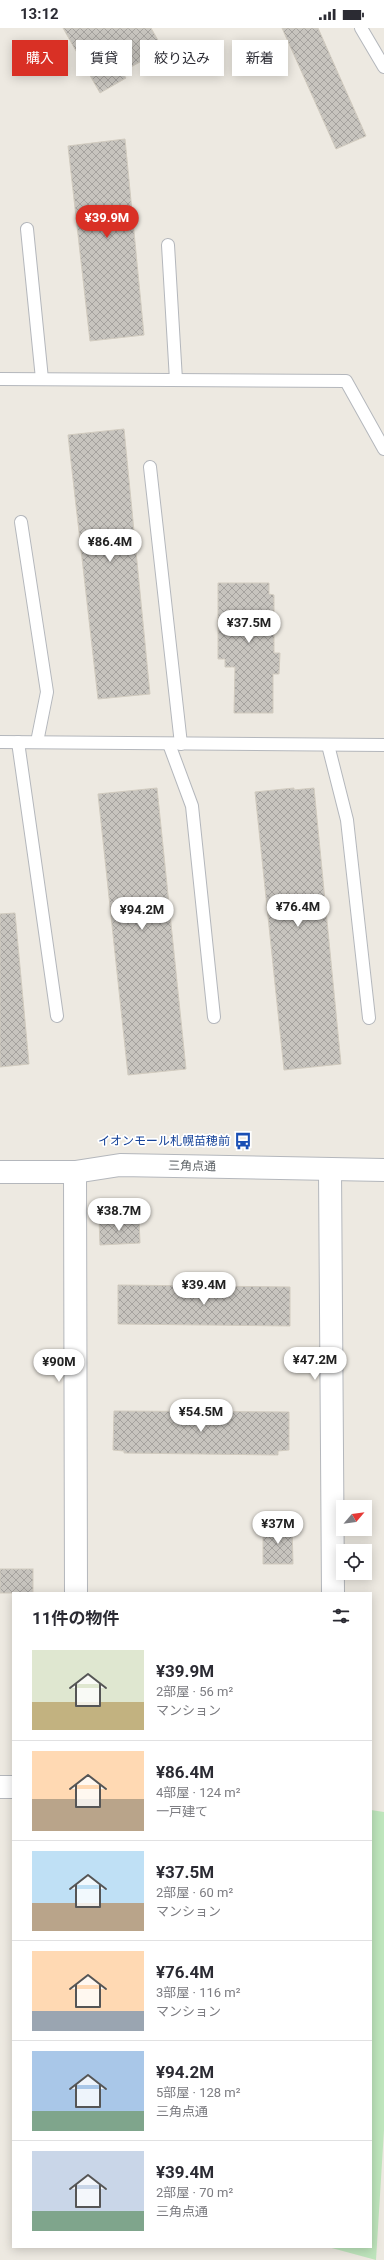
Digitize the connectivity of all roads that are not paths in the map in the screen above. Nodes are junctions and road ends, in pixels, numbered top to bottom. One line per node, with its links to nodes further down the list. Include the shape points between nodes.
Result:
1 (362, 28): 2 (lane)
2 (384, 67)
3 (27, 229): 6 (lane)
4 (168, 245): 7 (lane)
5 (0, 379): 6 (lane)
6 (42, 379): 7 (lane)
7 (176, 380): 8 (lane, via 346,381)
8 (384, 450)
9 (150, 467): 14 (lane)
10 (21, 522): 13 (lane, via 47,692)
11 (0, 742): 12 (lane)
12 (18, 742): 13 (lane); 17 (lane)
13 (37, 742): 14 (lane)
14 (175, 744): 15 (lane); 18 (lane, via 192,806)
15 (328, 745): 16 (lane); 19 (lane, via 347,820)
16 (384, 745)
17 (57, 1016)
18 (214, 1017)
19 (369, 1018)
20 (330, 1170): 21 (street, 三角点通); 23 (street, 三角点通, via 120,1165); 25 (street)
21 (384, 1170)
22 (0, 1172): 23 (street, 三角点通)
23 (75, 1172): 24 (street)
24 (76, 1592)
25 (333, 1592)
26 (0, 1787): 27 (street)
27 (12, 1787)

